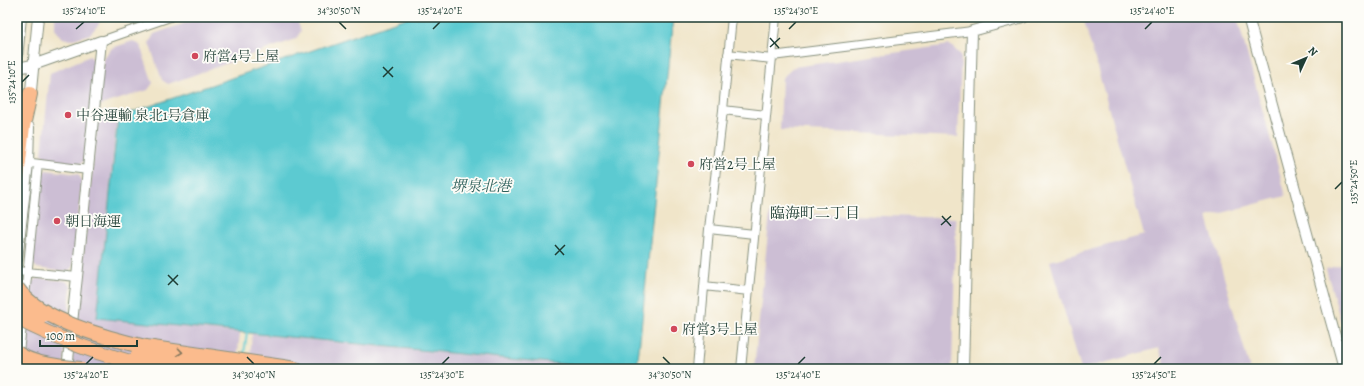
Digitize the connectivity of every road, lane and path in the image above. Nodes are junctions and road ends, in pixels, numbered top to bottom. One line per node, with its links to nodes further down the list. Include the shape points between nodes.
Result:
1 (21, 17): 11 (street)
2 (38, 17): 13 (street)
3 (170, 17): 9 (street)
4 (732, 17): 10 (street)
5 (776, 17): 12 (street)
6 (1023, 17): 8 (street)
7 (1248, 17): 42 (street)
8 (972, 31): 12 (street); 41 (street)
9 (101, 41): 13 (street); 19 (street)
10 (728, 54): 12 (street); 16 (street)
11 (17, 58): 13 (street)
12 (772, 58): 17 (street)
13 (33, 65): 14 (street); 15 (street)
14 (17, 68)
15 (30, 94): 18 (street); 20 (highway, via 23,126)
16 (723, 110): 17 (street); 21 (street)
17 (766, 115): 22 (street)
18 (33, 163): 19 (street); 23 (street); 25 (street)
19 (88, 170): 26 (street)
20 (17, 178)
21 (709, 229): 22 (street); 27 (street)
22 (754, 234): 29 (street)
23 (17, 259)
24 (17, 271): 25 (street)
25 (27, 272): 26 (street); 33 (street)
26 (77, 276): 34 (street)
27 (704, 286): 29 (street); 39 (street)
28 (17, 288): 38 (highway, one-way to 38, bridge, via 30,302 50,314 124,342)
29 (748, 291): 40 (street)
30 (17, 306): 37 (highway, bridge, via 94,341 162,360)
31 (17, 318): 36 (highway, bridge, via 93,351)
32 (17, 353): 35 (highway, bridge, via 34,361)
33 (17, 369)
34 (67, 369)
35 (80, 369)
36 (157, 369)
37 (221, 369)
38 (294, 369)
39 (697, 369)
40 (741, 369)
41 (963, 369)
42 (1344, 369)

